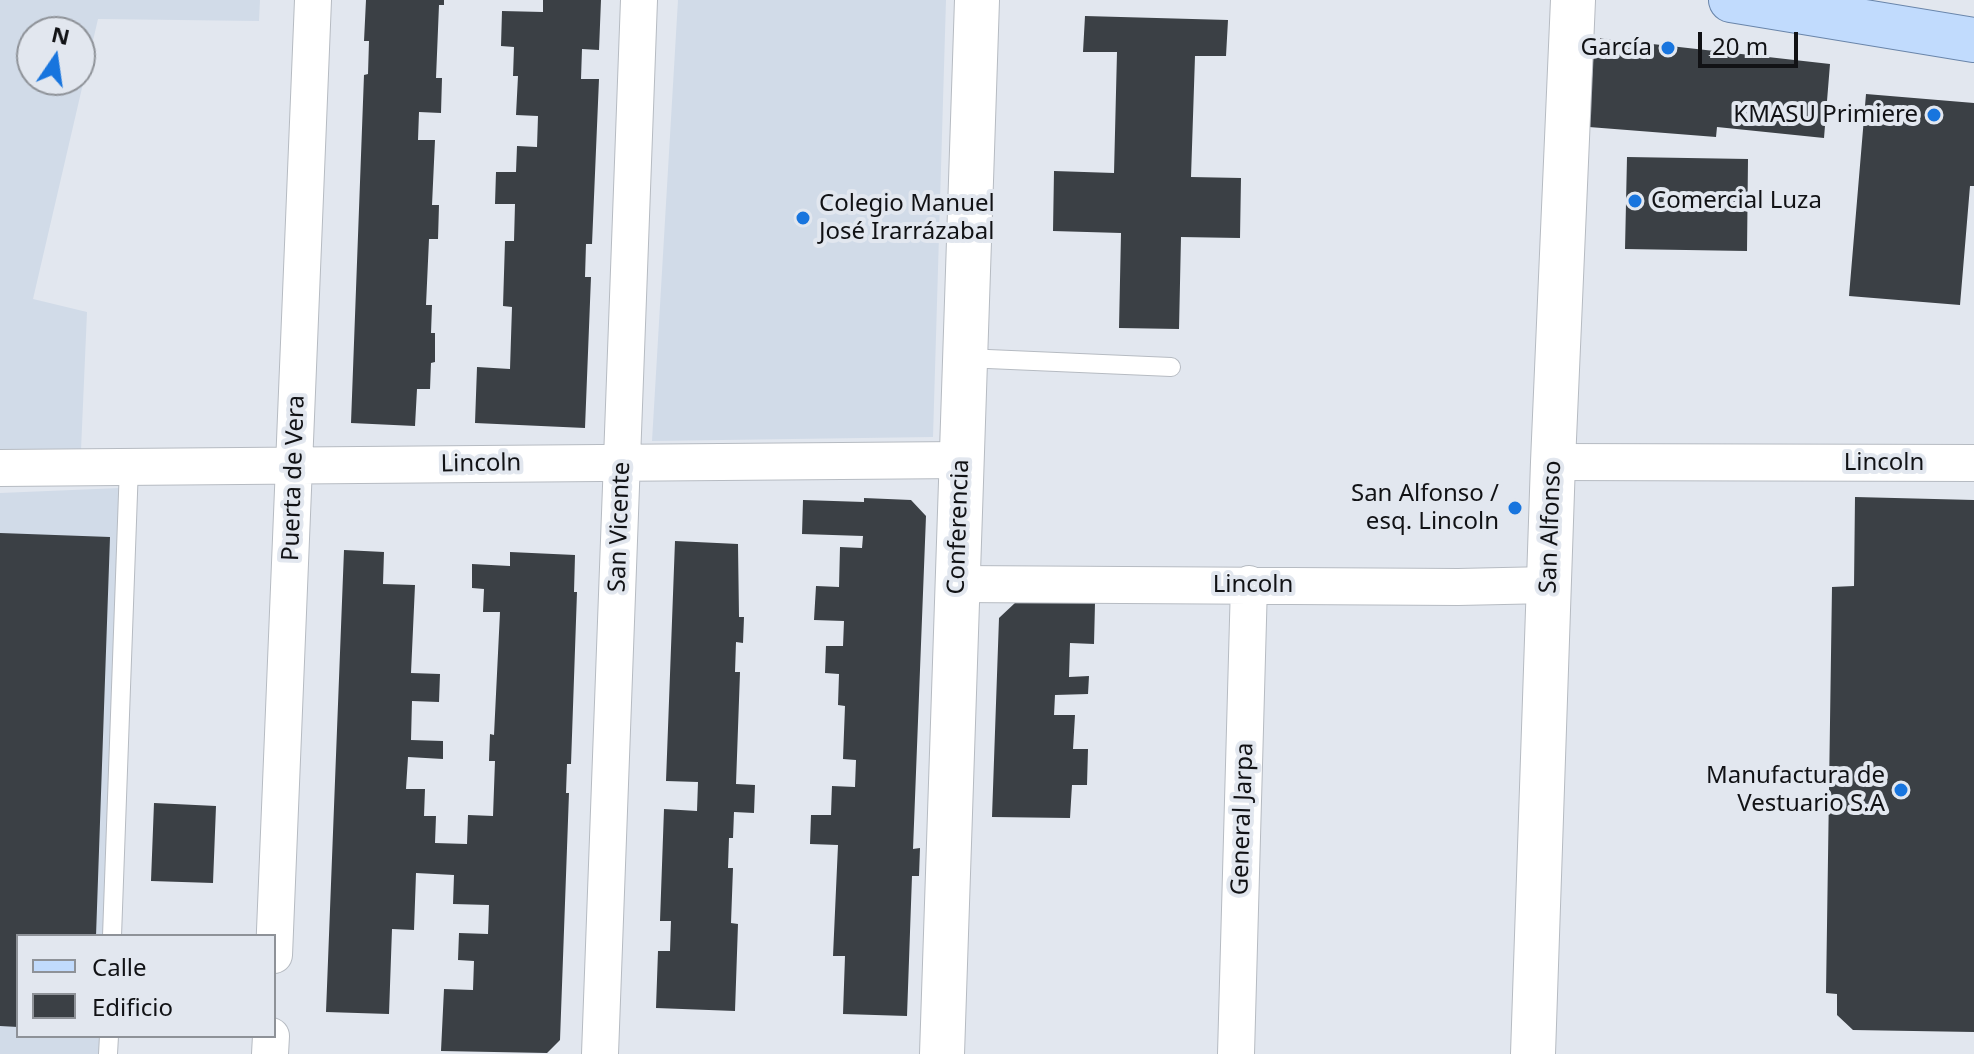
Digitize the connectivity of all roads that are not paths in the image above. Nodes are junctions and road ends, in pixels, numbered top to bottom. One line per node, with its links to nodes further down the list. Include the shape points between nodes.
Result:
1 (313, 0): 13 (street, Puerta de Vera)
2 (639, 0): 10 (street, San Vicente)
3 (977, 0): 7 (street, Conferencia)
4 (1573, 0): 11 (street, San Alfonso)
5 (1731, 0): 6 (main road)
6 (1974, 40)
7 (965, 358): 8 (lane); 9 (street, Conferencia)
8 (1171, 367)
9 (961, 460): 10 (street, Lincoln); 16 (street, Conferencia)
10 (622, 462): 13 (street, Lincoln); 21 (street, San Vicente)
11 (1553, 462): 12 (street, Lincoln); 18 (street, San Alfonso)
12 (1974, 463)
13 (294, 465): 14 (street, Lincoln); 20 (street, Puerta de Vera)
14 (129, 466): 15 (street, Lincoln); 19 (lane)
15 (0, 468)
16 (957, 584): 17 (street, Lincoln); 22 (street, Conferencia)
17 (1249, 584): 18 (street, Lincoln); 23 (street, General Jarpa)
18 (1549, 585): 24 (street, San Alfonso)
19 (112, 934)
20 (275, 934)
21 (600, 1054)
22 (942, 1054)
23 (1236, 1054)
24 (1533, 1054)

